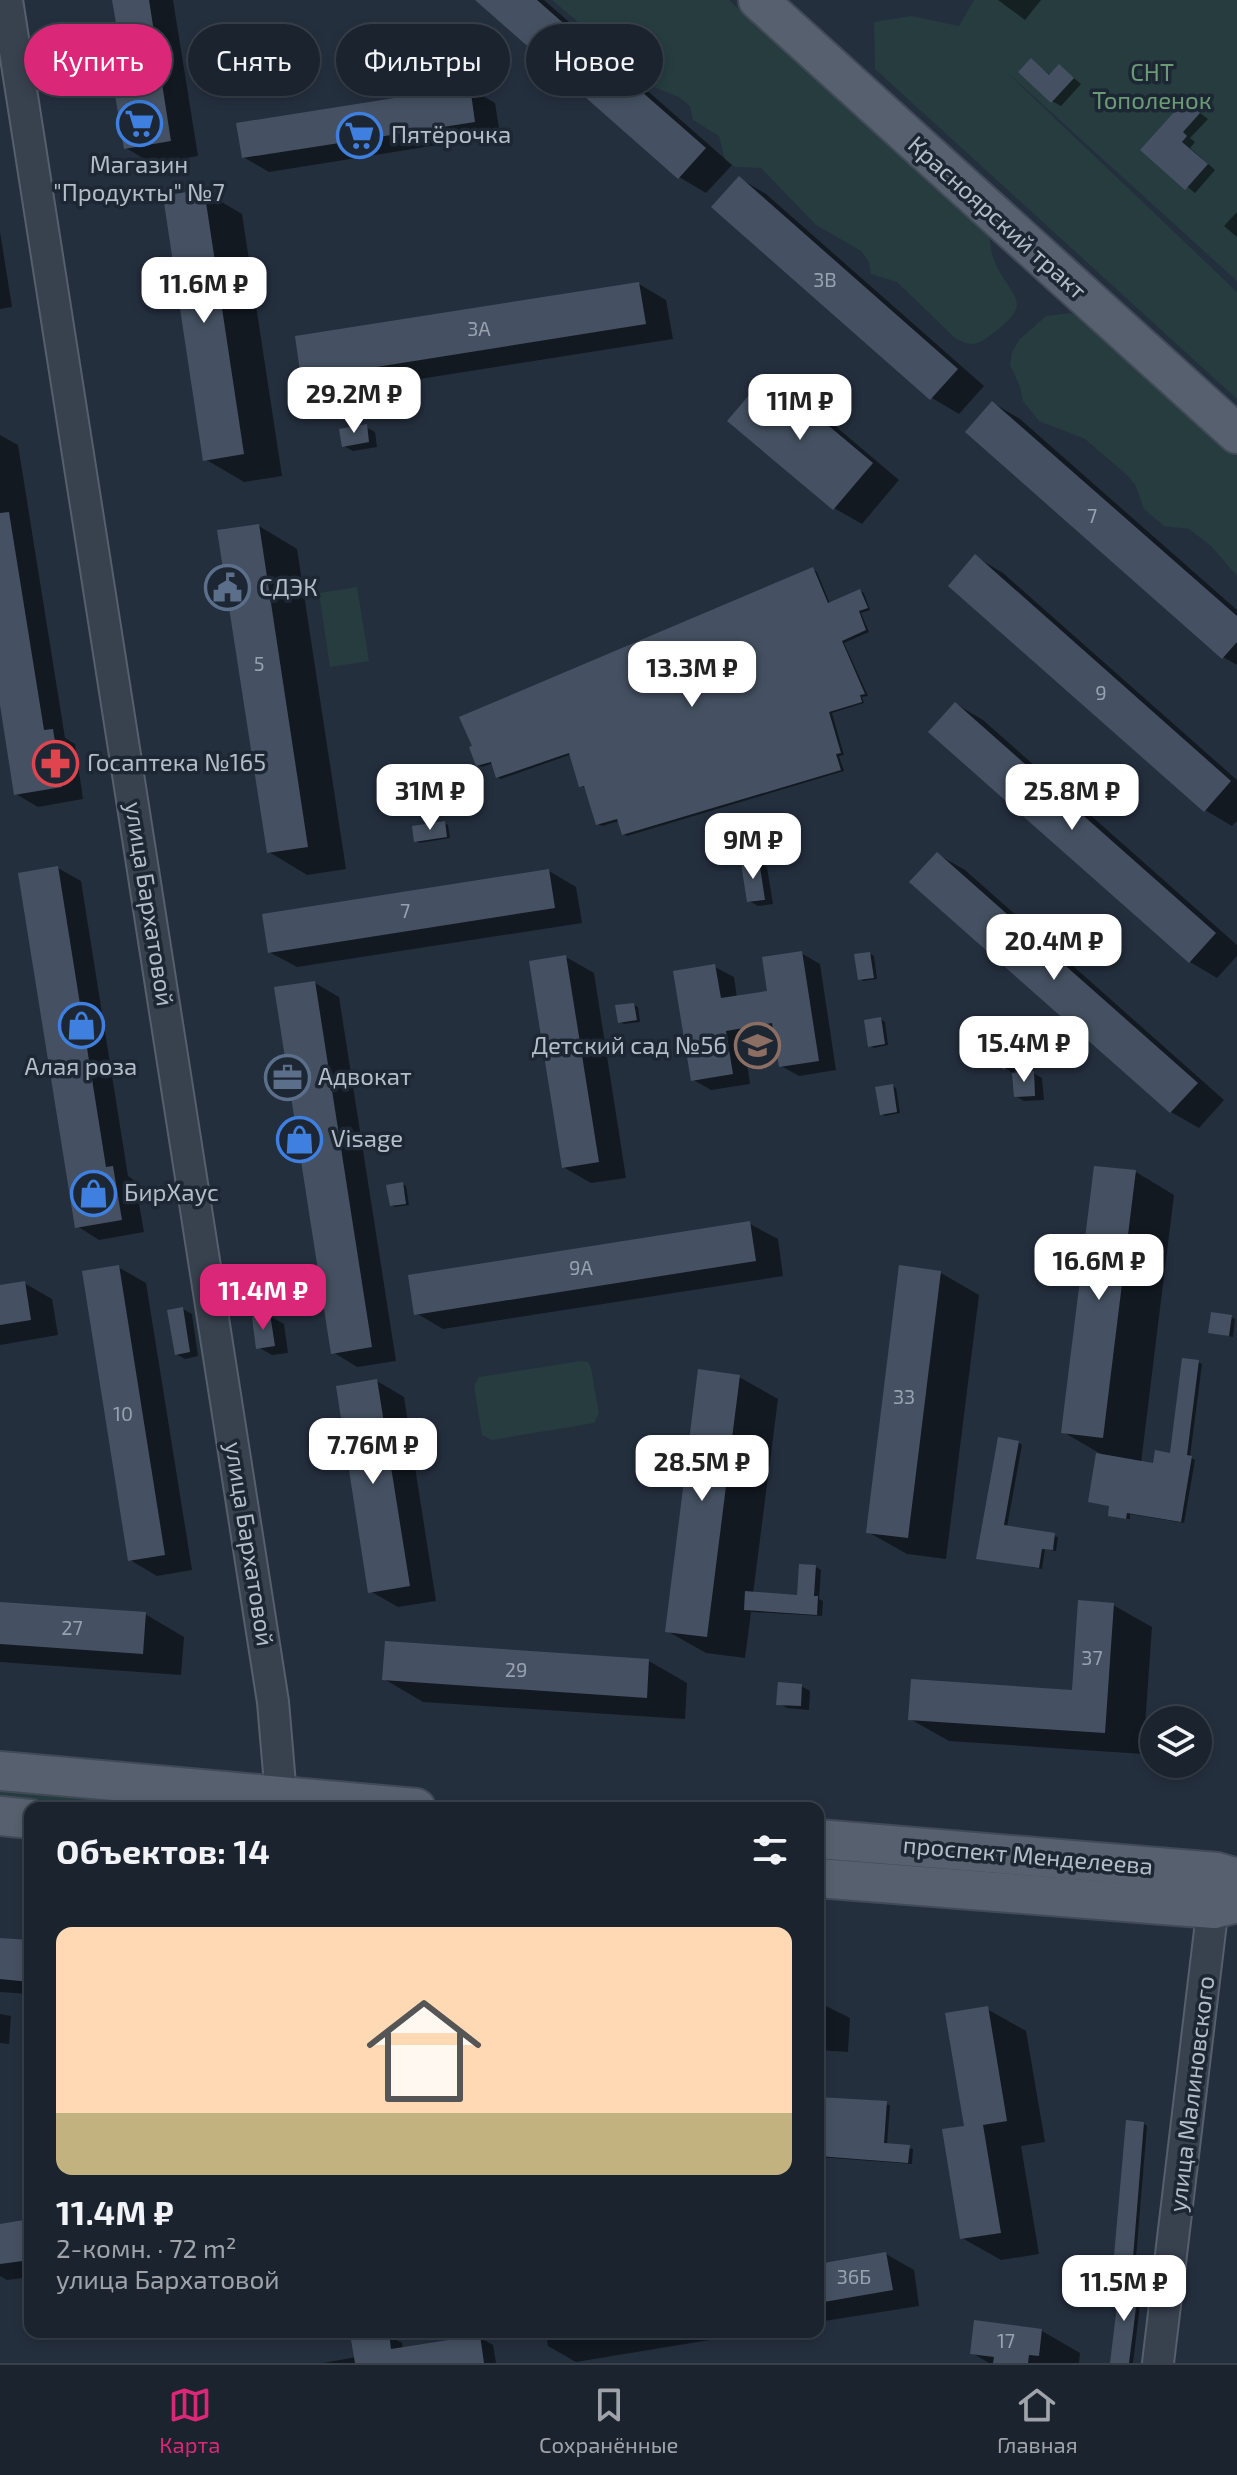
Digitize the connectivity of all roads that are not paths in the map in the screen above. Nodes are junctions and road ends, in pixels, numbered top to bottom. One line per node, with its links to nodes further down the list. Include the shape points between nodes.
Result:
1 (7, 0): 6 (street, улица Бархатовой, via 273,1702)
2 (758, 0): 3 (main road, Красноярский тракт)
3 (1237, 434)
4 (0, 1771): 5 (main road)
5 (273, 1802)
6 (282, 1802)
7 (0, 1816): 8 (main road)
8 (24, 1818)
9 (824, 1840): 11 (main road, проспект Менделеева)
10 (824, 1878): 11 (main road, проспект Менделеева)
11 (1226, 1890): 12 (street, улица Малиновского)
12 (1158, 2363)

